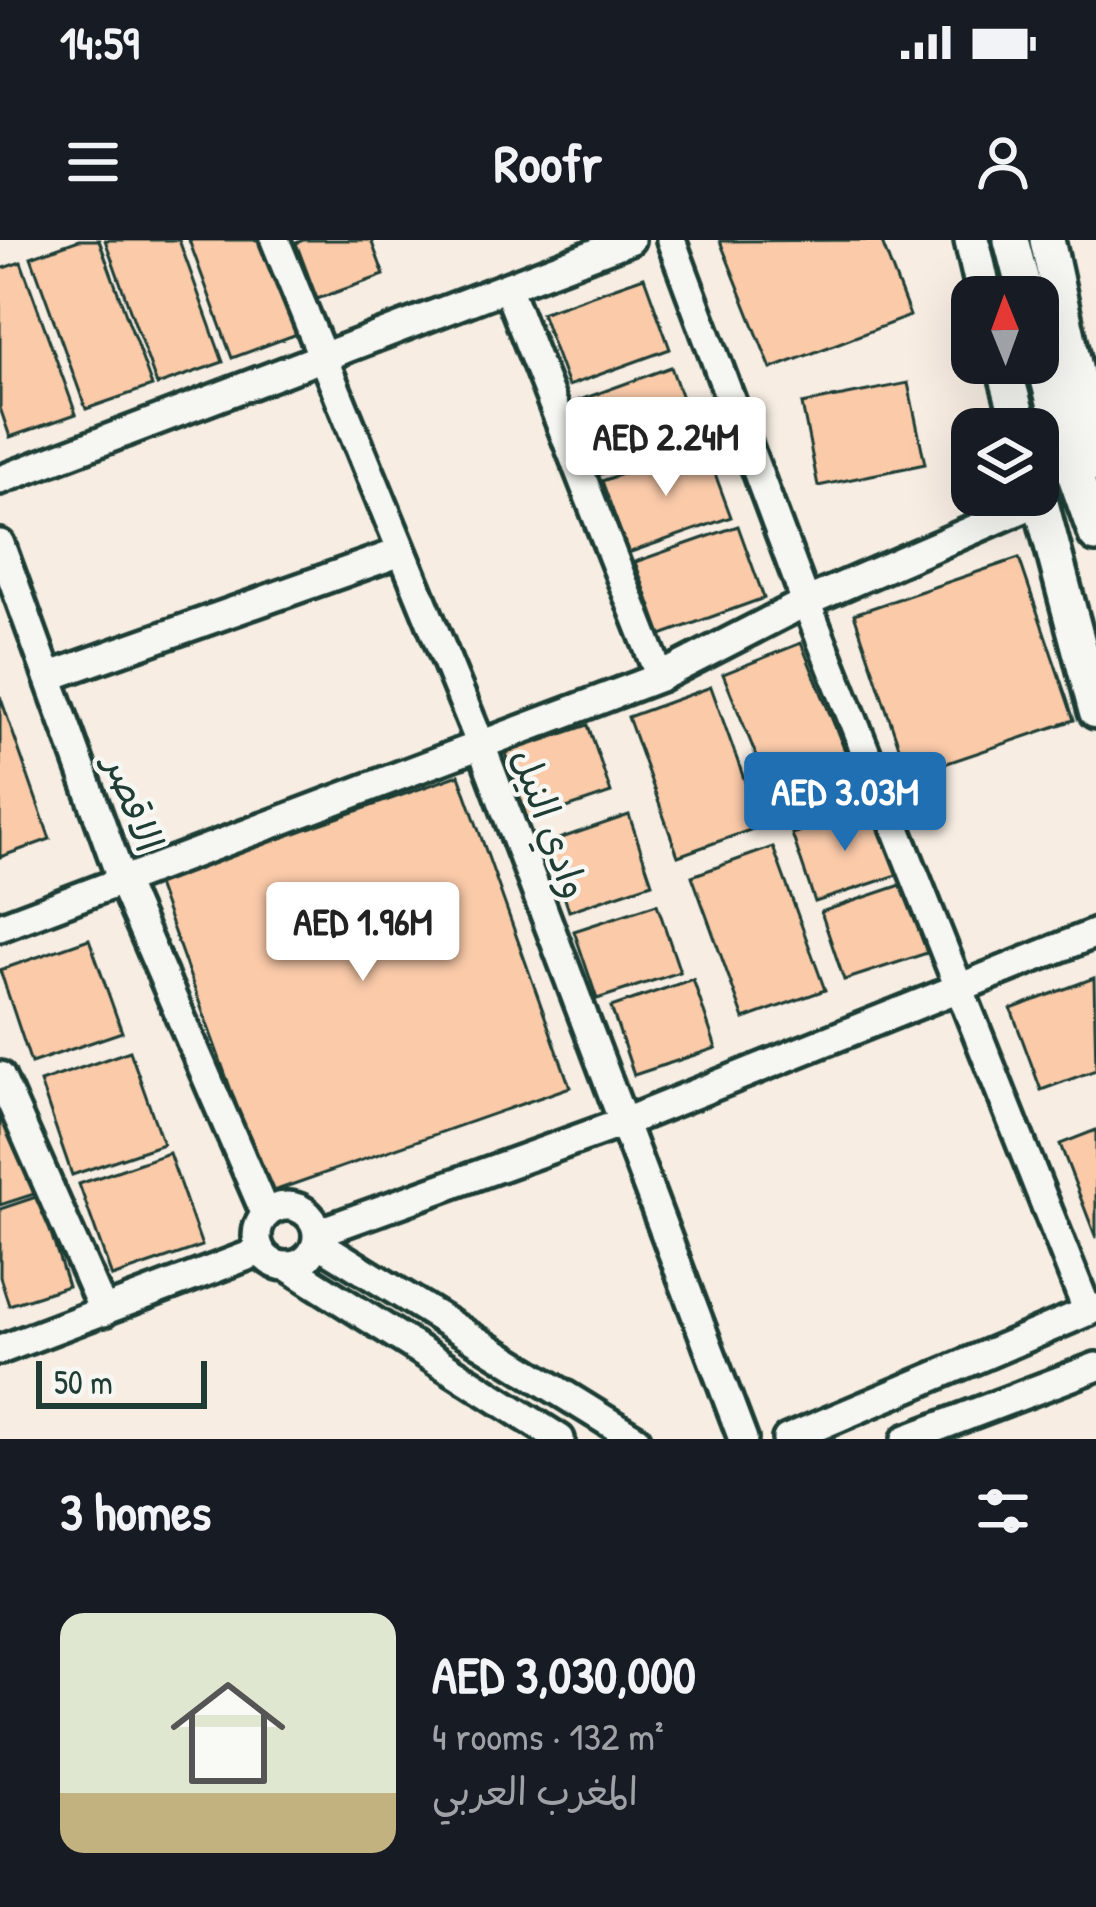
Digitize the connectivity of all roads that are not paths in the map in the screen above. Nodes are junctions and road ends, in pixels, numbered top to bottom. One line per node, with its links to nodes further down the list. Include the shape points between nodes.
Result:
1 (275, 240): 10 (street, وادي النيل)
2 (630, 240): 9 (street)
3 (671, 240): 19 (street)
4 (972, 240): 7 (main road)
5 (1012, 240): 8 (main road)
6 (1047, 240): 12 (main road)
7 (980, 276)
8 (1021, 276)
9 (507, 287): 10 (street); 21 (street)
10 (321, 358): 13 (street); 18 (street, وادي النيل)
11 (1049, 384): 16 (main road)
12 (1096, 464)
13 (0, 480)
14 (997, 516): 19 (street)
15 (1044, 516): 22 (main road)
16 (1096, 536)
17 (0, 544): 20 (street, الاقصر)
18 (401, 552): 20 (street); 23 (street, وادي النيل)
19 (806, 602): 21 (street); 27 (street)
20 (48, 677): 24 (street, الاقصر)
21 (660, 677): 23 (street)
22 (1096, 711)
23 (481, 746): 24 (street); 29 (street, وادي النيل)
24 (122, 881): 25 (street); 30 (street, الاقصر)
25 (0, 928)
26 (1096, 933): 27 (street)
27 (962, 990): 29 (street); 34 (street)
28 (0, 1076): 35 (street)
29 (622, 1123): 31 (street); 40 (street, وادي النيل)
30 (266, 1214): 31 (street, via 293,1207 309,1216); 32 (street, via 257,1232)
31 (317, 1238): 33 (street, via 306,1259); 39 (street)
32 (261, 1251): 33 (street); 35 (street)
33 (287, 1266): 38 (street)
34 (1092, 1310): 41 (street)
35 (104, 1312): 36 (street)
36 (0, 1350)
37 (1096, 1367): 42 (street)
38 (560, 1439)
39 (636, 1439)
40 (743, 1439)
41 (787, 1439)
42 (906, 1439)

